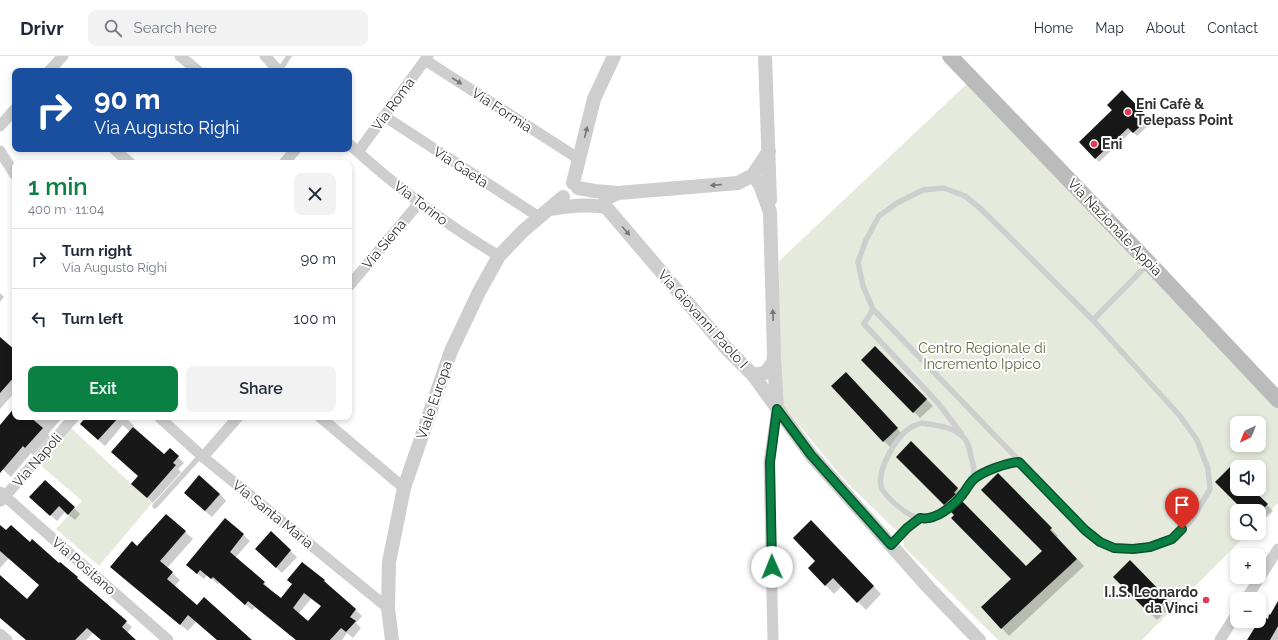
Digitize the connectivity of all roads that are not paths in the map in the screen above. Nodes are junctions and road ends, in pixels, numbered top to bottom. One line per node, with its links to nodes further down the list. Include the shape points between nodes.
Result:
1 (63, 56): 9 (street)
2 (180, 56): 10 (street)
3 (265, 56): 11 (street)
4 (289, 56): 12 (lane)
5 (614, 56): 22 (street, one-way to 5, via 594,99)
6 (765, 56): 18 (street)
7 (426, 58): 14 (street, Via Roma); 22 (street, Via Formia, one-way to 22)
8 (957, 59): 32 (main road, Via Nazionale Appia)
9 (52, 68)
10 (194, 68)
11 (276, 68)
12 (281, 68)
13 (8, 113): 15 (street)
14 (384, 116): 20 (street, Via Roma); 30 (street, Via Gaeta)
15 (0, 126)
16 (352, 147): 20 (street, Via Torino)
17 (0, 151): 23 (street)
18 (769, 151): 24 (street); 29 (street)
19 (117, 152): 21 (street)
20 (358, 152): 27 (street, Via Torino)
21 (127, 160)
22 (579, 160): 25 (street)
23 (12, 170)
24 (753, 175): 26 (street, one-way to 26, via 738,183); 29 (street, Via Giovanni Paolo I, via 760,185)
25 (576, 186): 26 (street); 30 (street, Viale Europa, via 579,194 576,199 571,201 563,197)
26 (618, 193): 28 (street, via 609,197 605,202)
27 (419, 203): 31 (street, Via Torino); 33 (street, Via Siena)
28 (606, 207): 30 (street, via 584,205); 37 (street, Via Giovanni Paolo I, one-way to 37, via 727,349)
29 (770, 212): 36 (street, Via Giovanni Paolo I, one-way to 29)
30 (544, 213): 31 (street, Viale Europa)
31 (499, 256): 50 (street, Viale Europa, via 451,351)
32 (1150, 262): 35 (lane); 39 (main road, Via Nazionale Appia)
33 (352, 282)
34 (873, 308): 35 (lane, via 863,286 858,262 879,216 897,203 923,190 944,188 965,196 981,209); 46 (lane, via 864,324 938,403); 48 (lane)
35 (1093, 320): 48 (lane, via 1180,416 1197,440 1208,469 1210,489 1192,520 1172,539 1150,547 1114,548 1100,542 1085,530)
36 (774, 354): 37 (street, Via Giovanni Paolo I, via 773,363 765,373); 41 (street)
37 (753, 375): 41 (street)
38 (12, 390): 40 (lane)
39 (1278, 400)
40 (0, 404)
41 (777, 409): 54 (street, via 811,455); 63 (street, via 770,462)
42 (71, 420): 51 (street, Via Napoli)
43 (162, 420): 47 (street, Via Santa Maria)
44 (235, 420): 47 (street)
45 (324, 420): 50 (street)
46 (965, 438): 49 (lane, via 974,466); 53 (lane, via 954,430 921,423 910,427 901,435 887,456 881,475 882,488 904,511)
47 (202, 456): 52 (lane); 57 (street, Via Santa Maria)
48 (1019, 462): 49 (lane, via 1006,464)
49 (974, 479): 53 (lane, via 952,505 927,519)
50 (404, 488): 57 (street, Viale Europa, via 389,562)
51 (2, 497): 61 (street, Via Positano)
52 (155, 506)
53 (920, 518): 54 (lane)
54 (891, 545): 64 (street)
55 (1278, 549): 56 (street)
56 (1250, 592)
57 (388, 608): 62 (street, Viale Europa)
58 (1230, 624): 65 (street)
59 (0, 634): 60 (street)
60 (7, 640)
61 (168, 640)
62 (392, 640)
63 (772, 640)
64 (979, 640)
65 (1220, 640)

